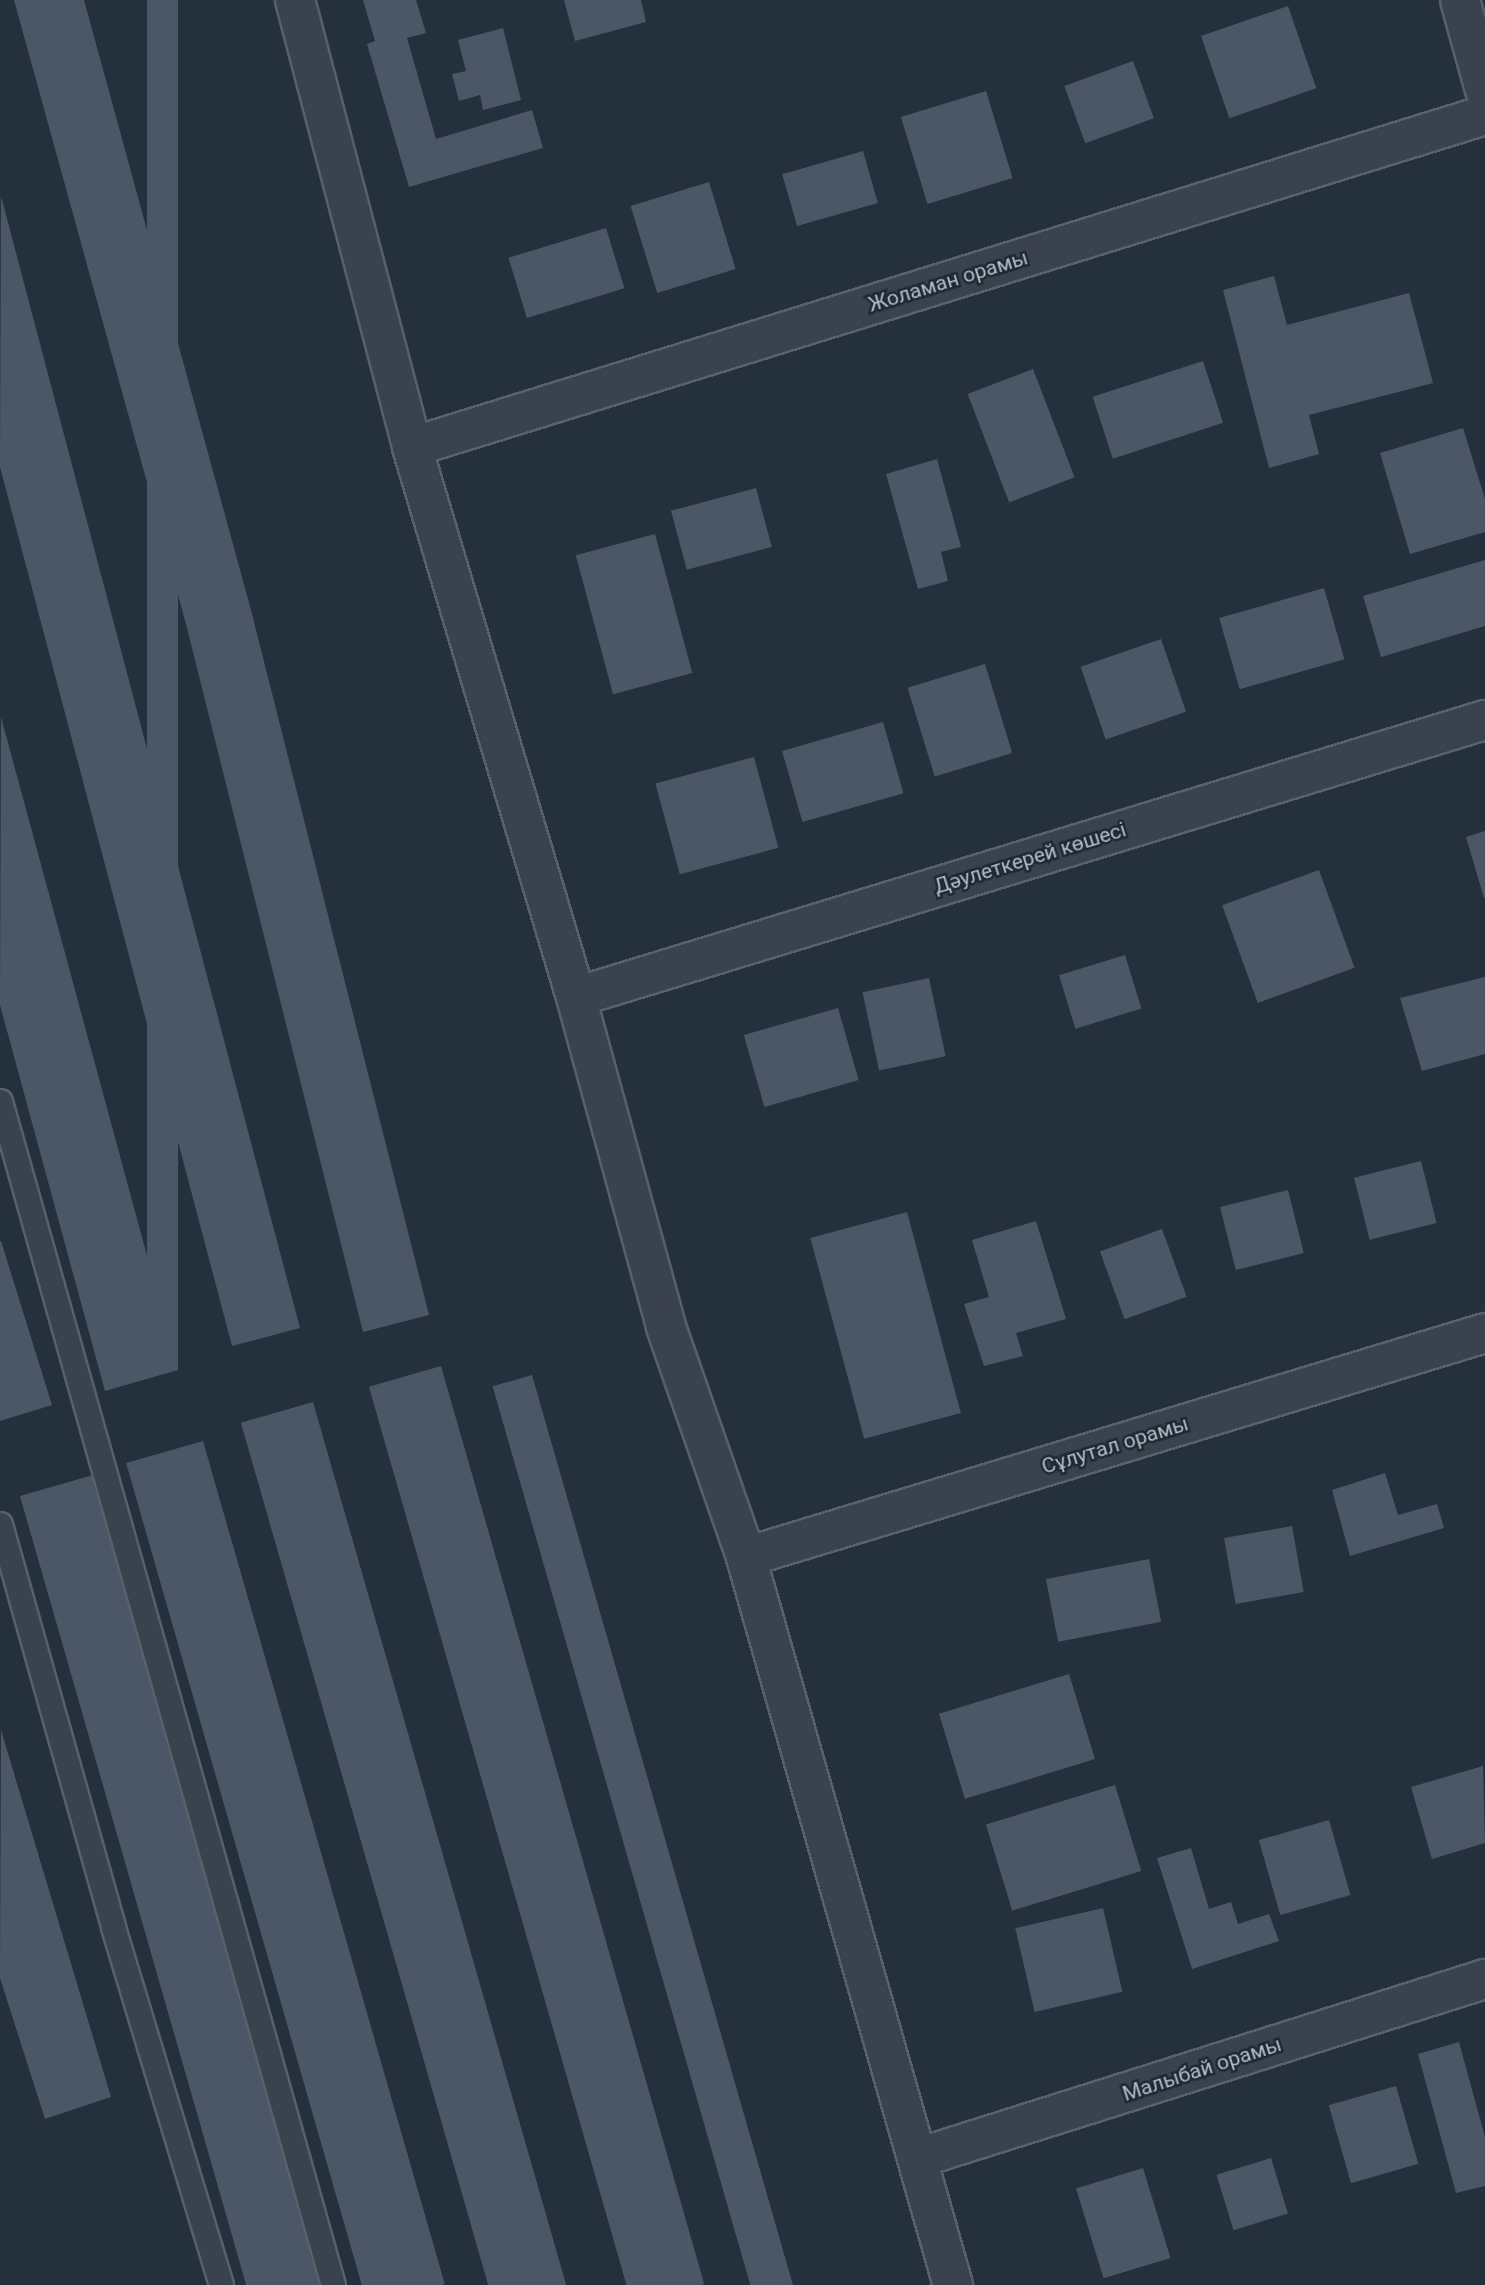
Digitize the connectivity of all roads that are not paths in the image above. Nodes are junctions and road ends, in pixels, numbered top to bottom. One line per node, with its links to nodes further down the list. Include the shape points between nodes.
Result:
1 (295, 0): 5 (street)
2 (1460, 0): 3 (street)
3 (1485, 90)
4 (1485, 115): 5 (street, Жоламан орамы)
5 (412, 447): 7 (street)
6 (1485, 720): 7 (street, Дәулеткерей көшесі)
7 (576, 997): 11 (street, via 666,1326)
8 (0, 1101): 15 (lane)
9 (1485, 1333): 11 (street, Сұлутал орамы)
10 (0, 1524): 14 (lane)
11 (746, 1557): 13 (street)
12 (1485, 1979): 13 (street, Малыбай орамы)
13 (918, 2158): 16 (street)
14 (220, 2285)
15 (333, 2285)
16 (953, 2285)

